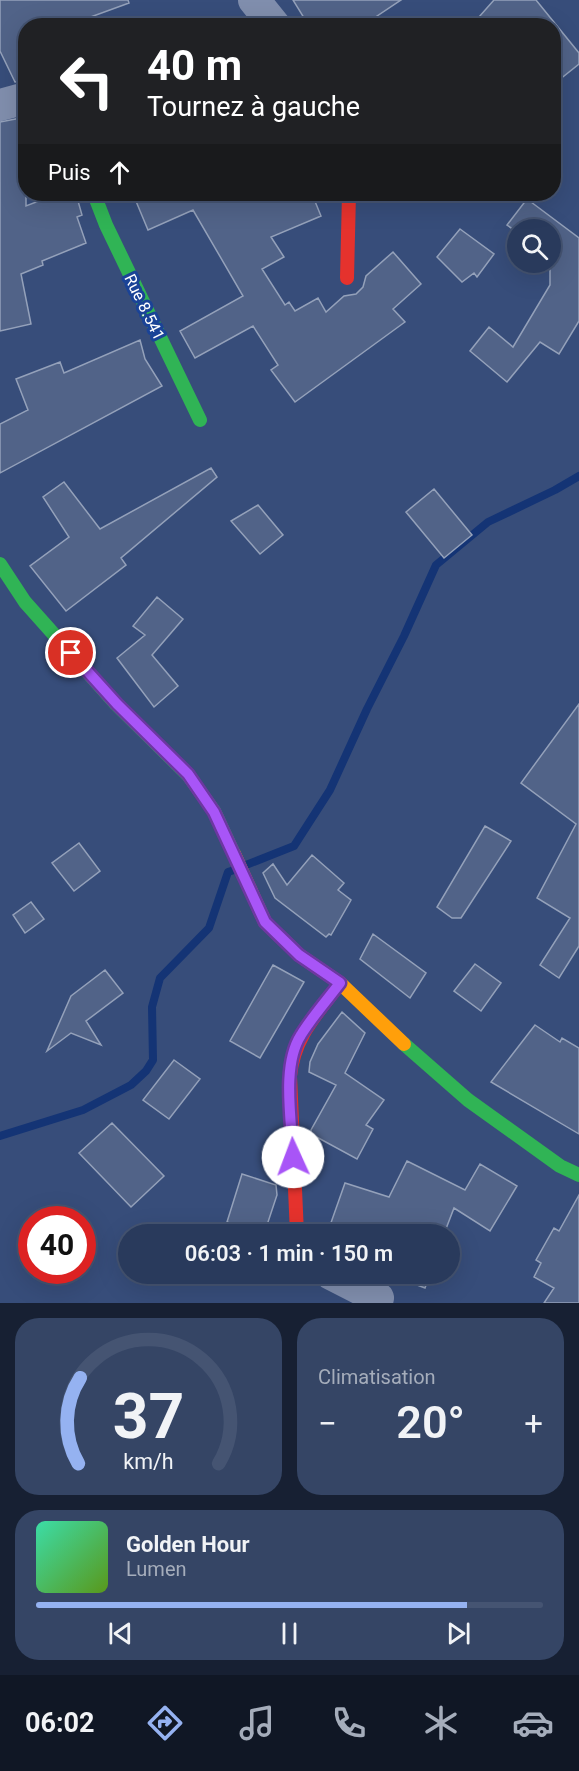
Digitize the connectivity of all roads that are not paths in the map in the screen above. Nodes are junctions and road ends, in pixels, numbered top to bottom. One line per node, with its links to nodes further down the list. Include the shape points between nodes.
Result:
1 (255, 0): 2 (street)
2 (269, 18)
3 (18, 100): 4 (street)
4 (0, 105)
5 (97, 201): 8 (street, Rue 8.541)
6 (349, 201): 7 (street)
7 (347, 278)
8 (200, 420)
9 (0, 564): 10 (street, via 25,602 117,704 188,774 214,812 265,922 299,955)
10 (340, 983): 11 (street, via 468,1100 560,1166); 12 (street, via 300,1036 292,1058)
11 (579, 1174)
12 (297, 1224)
13 (351, 1284): 14 (street)
14 (378, 1298)

